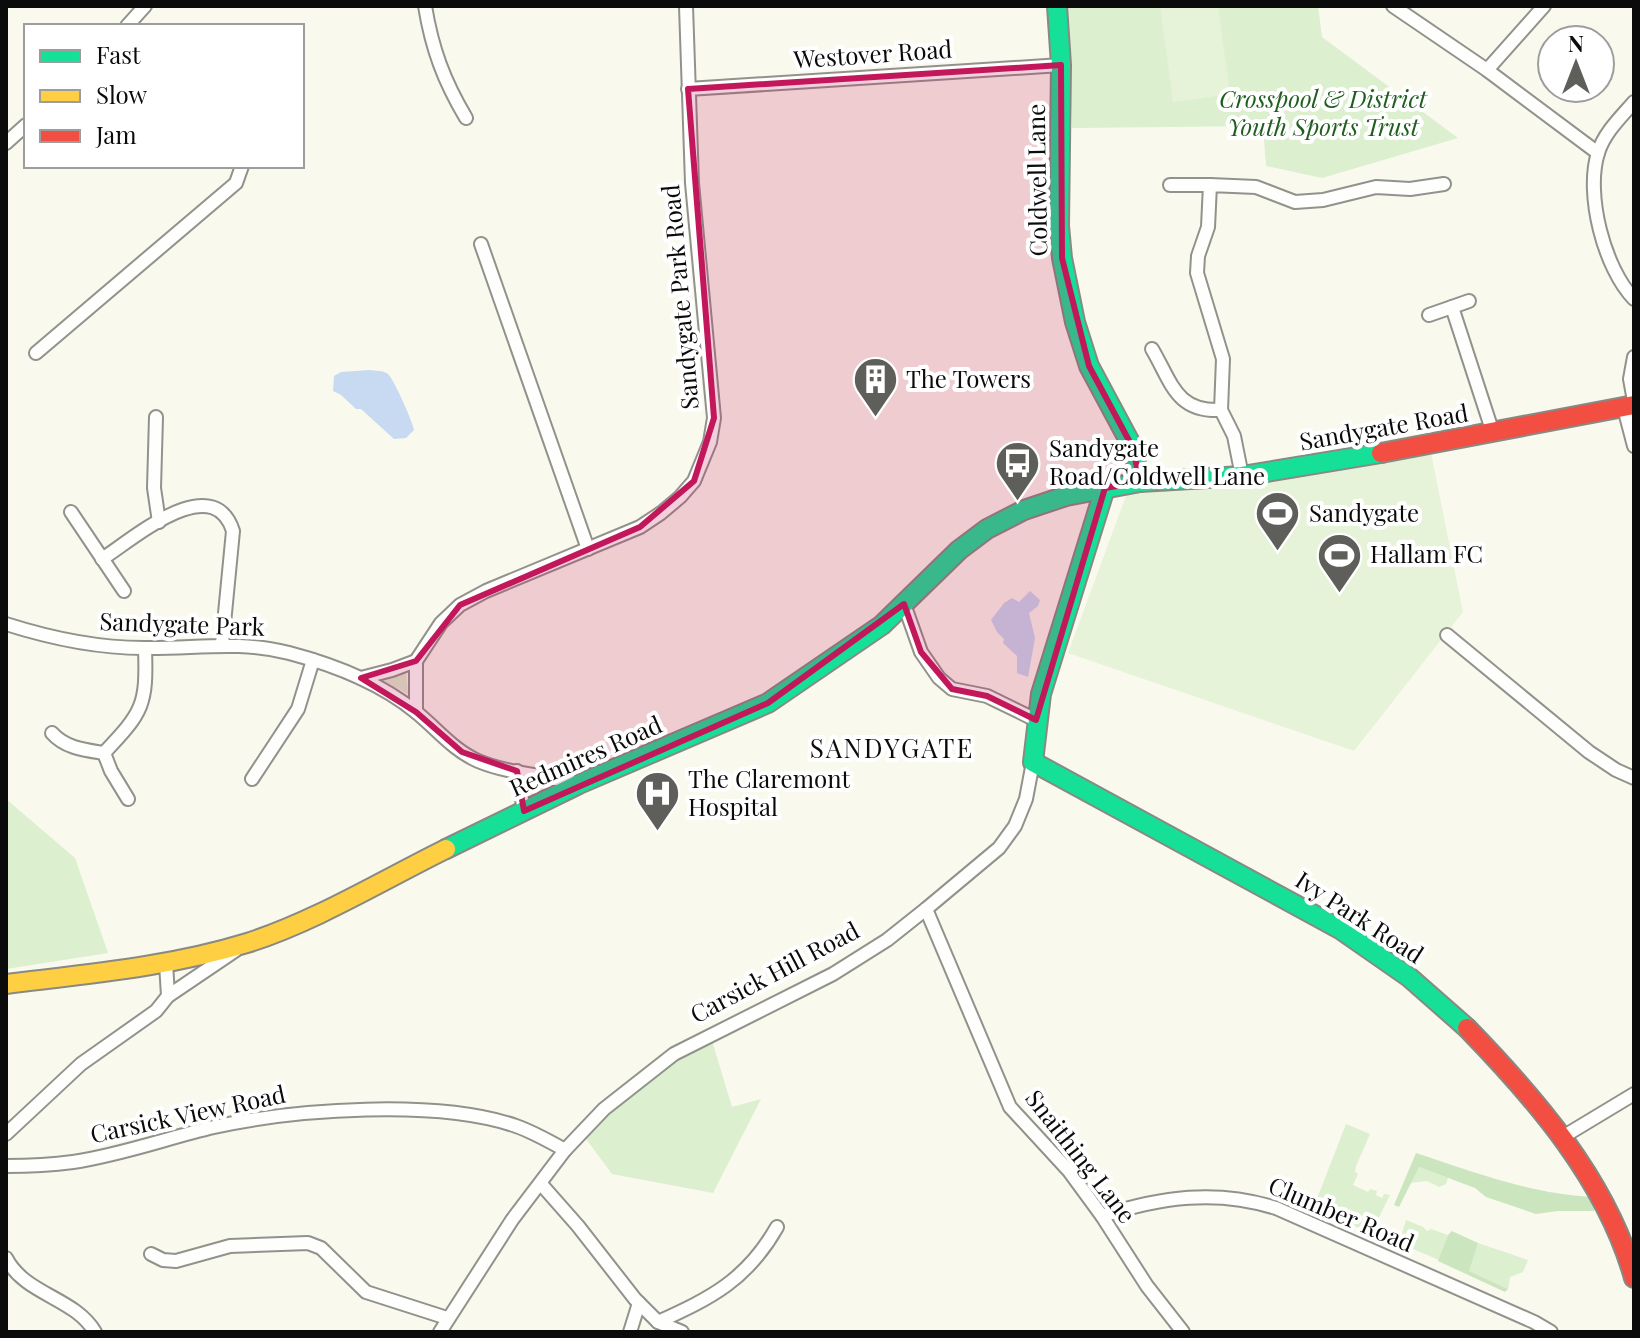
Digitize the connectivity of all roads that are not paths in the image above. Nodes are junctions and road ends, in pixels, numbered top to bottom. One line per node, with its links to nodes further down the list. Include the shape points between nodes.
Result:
1 (145, 6): 7 (street)
2 (425, 6): 12 (street, via 435,55)
3 (686, 6): 10 (street, Sandygate Park Road)
4 (1057, 6): 8 (street, Coldwell Lane)
5 (1393, 6): 9 (street)
6 (1544, 6): 9 (street)
7 (134, 24)
8 (1061, 65): 10 (street, Westover Road); 34 (street, Coldwell Lane, via 1062,258 1089,366 1133,448)
9 (1487, 70): 15 (street)
10 (688, 89): 38 (street, Sandygate Park Road, via 714,418 710,442 703,464 680,497 640,527)
11 (1634, 102): 15 (street)
12 (466, 118)
13 (24, 127): 14 (street)
14 (6, 143)
15 (1598, 153): 21 (street, via 1601,235 1619,280)
16 (241, 168): 26 (street, via 236,183)
17 (1444, 184): 19 (street, via 1410,189 1374,181 1323,200 1295,202 1256,187)
18 (1170, 185): 19 (street)
19 (1210, 185): 29 (street, via 1208,227 1197,273 1223,359)
20 (481, 244): 38 (street)
21 (1634, 299)
22 (1469, 301): 23 (street)
23 (1452, 307): 24 (street); 31 (street)
24 (1429, 315)
25 (1152, 349): 29 (street, via 1182,400 1192,408)
26 (36, 353)
27 (1634, 357): 28 (street)
28 (1631, 404): 31 (street, Sandygate Road); 32 (street)
29 (1221, 410): 33 (street, via 1234,436)
30 (156, 417): 37 (street, via 154,488)
31 (1493, 433): 33 (street, Sandygate Road)
32 (1634, 446)
33 (1242, 476): 34 (street, Sandygate Road)
34 (1140, 482): 35 (street, Redmires Road)
35 (1105, 488): 41 (street, Redmires Road, via 1024,510 987,529); 50 (street, Carsick Hill Road)
36 (71, 512): 39 (street)
37 (159, 522): 39 (street); 44 (street, via 204,504 220,510 230,523)
38 (588, 549): 47 (street, Sandygate Park Road, via 460,605)
39 (102, 559): 40 (street)
40 (124, 591)
41 (904, 604): 50 (street, via 921,652 939,678 952,689 987,696); 57 (street, Redmires Road, via 882,625 768,703)
42 (6, 624): 45 (street, Sandygate Park)
43 (1447, 635): 55 (street, via 1589,752)
44 (222, 644): 45 (street, Sandygate Park); 46 (street, Sandygate Park)
45 (145, 649): 52 (street, via 142,706)
46 (313, 660): 48 (street, Sandygate Park); 56 (street, via 298,709)
47 (416, 661): 48 (street); 49 (street)
48 (361, 678): 49 (street, Sandygate Park)
49 (416, 712): 54 (street, Sandygate Park, via 462,752)
50 (1036, 720): 53 (street, Carsick Hill Road)
51 (52, 733): 52 (street, via 68,746)
52 (104, 753): 58 (street)
53 (1033, 762): 60 (street, Carsick Hill Road, via 1026,799 999,848); 67 (street, Ivy Park Road, via 1276,892 1388,960 1448,1010)
54 (517, 771): 57 (street, Sandygate Park); 59 (street)
55 (1634, 778)
56 (252, 779)
57 (579, 784): 59 (street, Redmires Road)
58 (128, 799)
59 (524, 811): 61 (street, Redmires Road)
60 (926, 909): 68 (street, Carsick Hill Road, via 833,974 674,1054 604,1109); 71 (street, Snaithing Lane, via 1010,1107)
61 (246, 944): 62 (street, Redmires Road); 64 (street)
62 (166, 963): 63 (street, Redmires Road); 64 (street)
63 (6, 984)
64 (168, 996): 66 (street, via 156,1011 81,1064)
65 (1634, 1094): 67 (street)
66 (6, 1134)
67 (1561, 1138): 75 (street, Ivy Park Road, via 1608,1208)
68 (565, 1150): 69 (street, Carsick View Road, via 494,1120 439,1112 356,1111 269,1117 74,1162); 70 (street, Carsick Hill Road)
69 (6, 1166)
70 (541, 1184): 76 (street); 77 (street, Carsick Hill Road)
71 (1102, 1216): 82 (street, Snaithing Lane); 83 (street, Clumber Road, via 1180,1197 1256,1202)
72 (777, 1227): 78 (street, via 750,1264)
73 (151, 1254): 77 (street, via 176,1261 230,1246 308,1243 321,1248 366,1292)
74 (6, 1259): 79 (street, via 22,1279 77,1312)
75 (1634, 1278)
76 (639, 1303): 78 (street); 81 (street)
77 (447, 1318): 80 (street, Carsick Hill Road)
78 (668, 1328)
79 (95, 1332)
80 (440, 1332)
81 (630, 1332)
82 (1183, 1332)
83 (1551, 1332)

